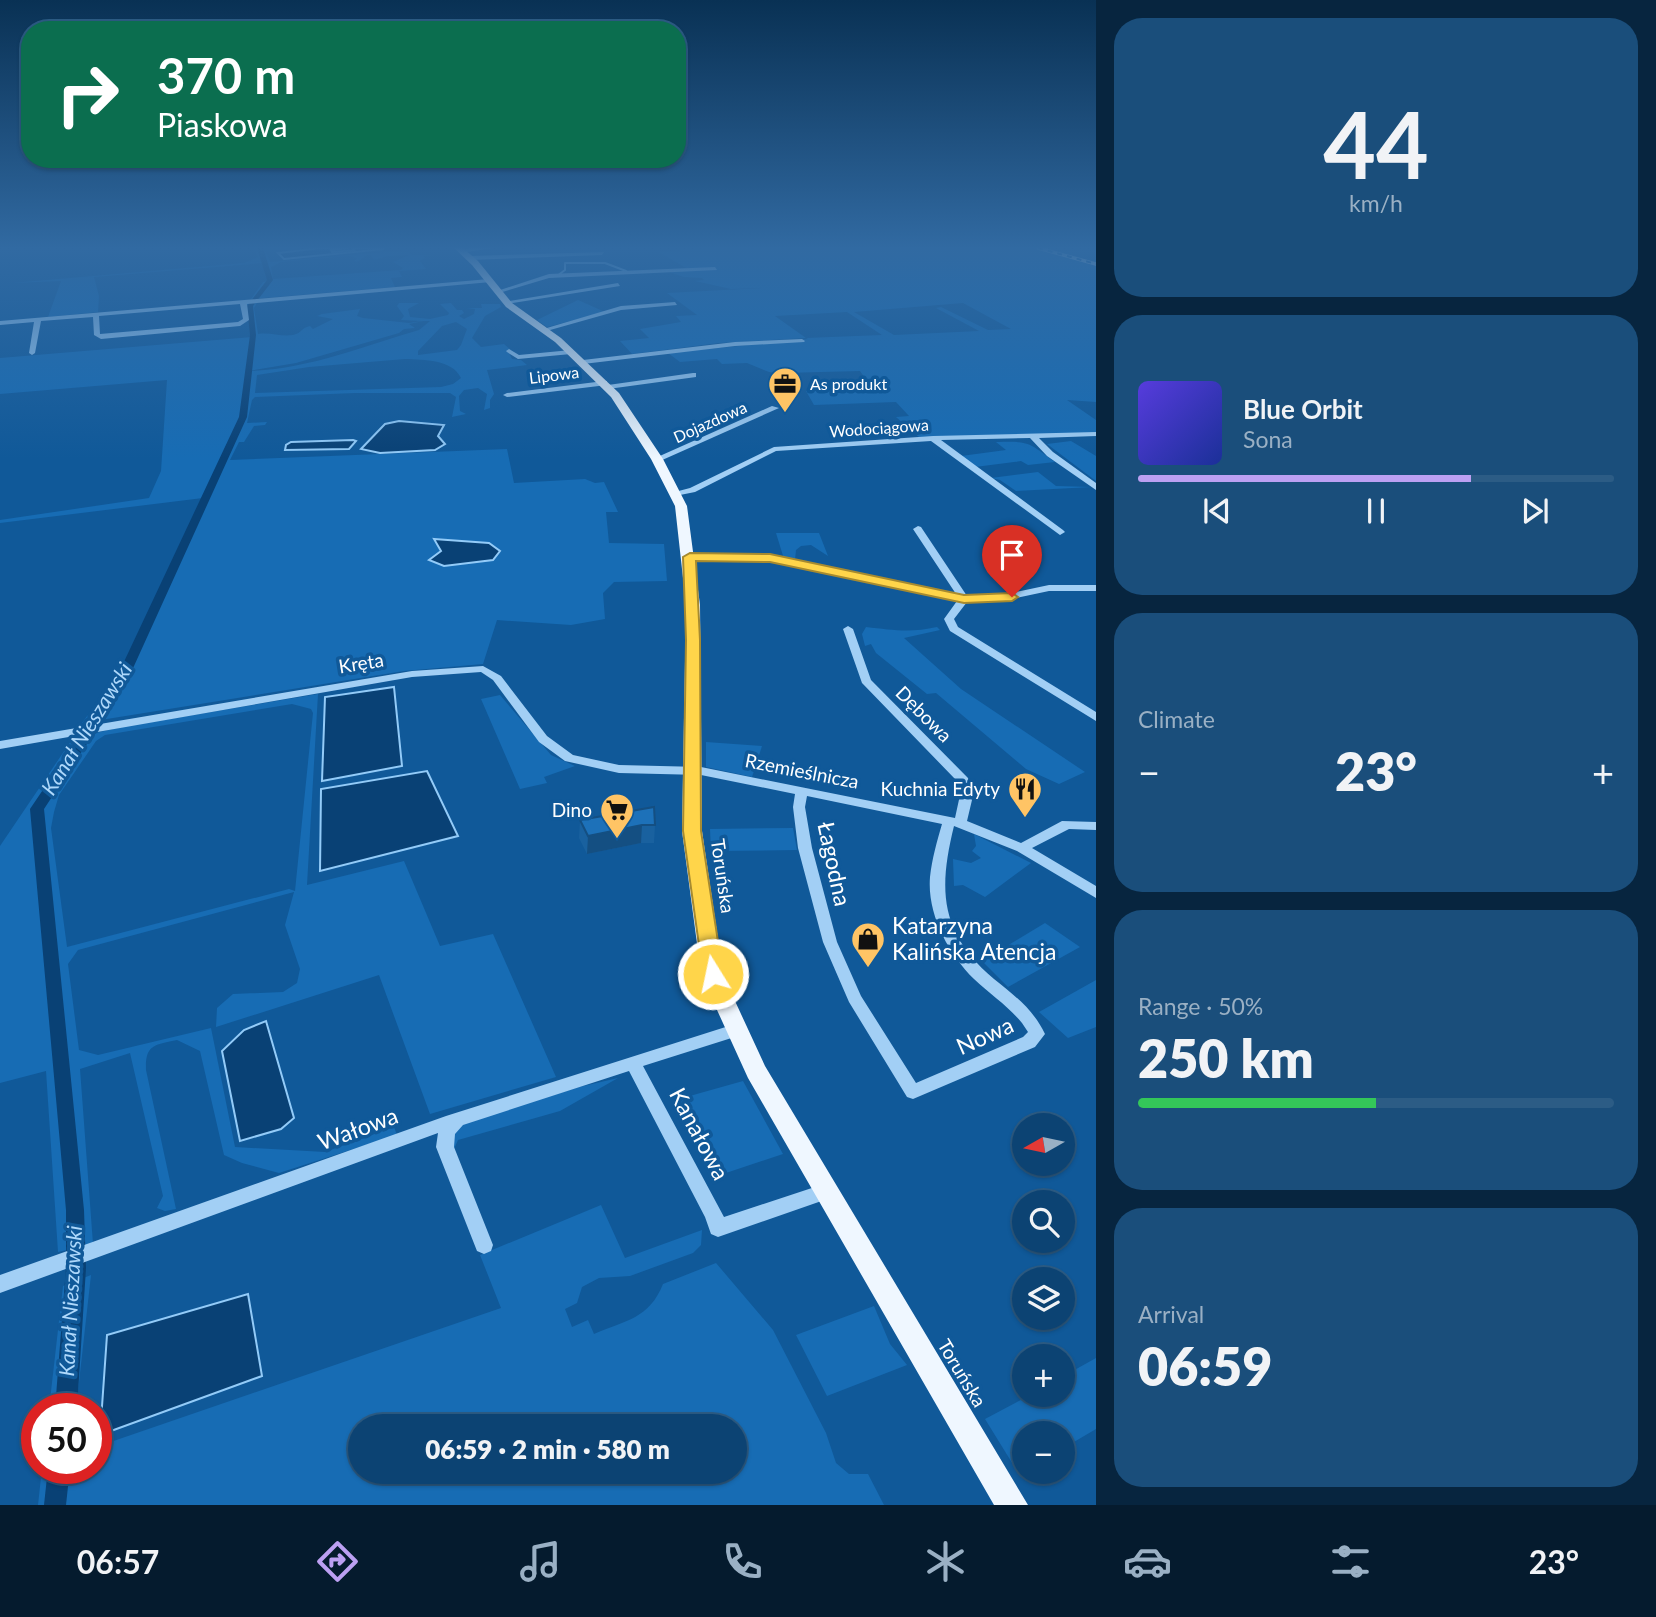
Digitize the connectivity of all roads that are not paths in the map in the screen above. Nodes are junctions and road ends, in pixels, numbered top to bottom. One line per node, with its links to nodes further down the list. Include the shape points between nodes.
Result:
1 (58, 318): 6 (street)
2 (96, 318): 3 (street, via 101,337 200,328 246,322)
3 (246, 318)
4 (527, 318): 8 (main road, Toruńska)
5 (585, 318): 8 (street)
6 (38, 320): 7 (street); 12 (street)
7 (0, 323)
8 (543, 330): 11 (main road, Toruńska)
9 (802, 341): 13 (street, via 734,344)
10 (509, 351): 11 (street, via 518,357)
11 (571, 352): 13 (main road, Toruńska)
12 (32, 353)
13 (583, 362): 15 (main road, Toruńska)
14 (693, 375): 15 (street, Lipowa)
15 (606, 385): 16 (street, Lipowa); 21 (main road, Toruńska)
16 (507, 395)
17 (775, 408): 21 (street, Dojazdowa)
18 (1096, 434): 19 (street, Wodociągowa)
19 (1033, 436): 20 (street, Wodociągowa); 22 (street)
20 (933, 438): 23 (street, Wodociągowa, via 774,449); 25 (street)
21 (657, 459): 23 (main road, Toruńska)
22 (1096, 487)
23 (675, 493): 26 (main road, Toruńska, via 684,514)
24 (918, 529): 28 (street)
25 (1060, 532)
26 (690, 557): 28 (street, via 770,558); 32 (main road, Toruńska)
27 (1096, 588): 28 (street, via 1049,588 1001,598)
28 (964, 599): 30 (street, via 949,619 954,629)
29 (848, 629): 34 (street, Dębowa, via 866,681 962,778 967,792 965,810)
30 (1096, 717)
31 (0, 745): 32 (street, Kręta, via 359,683 476,668 490,671 543,739 569,758 619,769)
32 (692, 770): 33 (street, Rzemieślnicza); 38 (main road, Toruńska, via 692,831 711,966)
33 (802, 791): 34 (street, Rzemieślnicza); 40 (street, Łagodna, via 803,839 830,942 854,998)
34 (954, 822): 36 (street, Rzemieślnicza); 40 (street, Nowa, via 937,883 947,925 970,965 1029,1019 1037,1034)
35 (1096, 826): 36 (street, via 1067,824)
36 (1022, 848): 37 (street, Rzemieślnicza)
37 (1096, 894)
38 (735, 1030): 39 (street, Wałowa); 42 (main road, Toruńska)
39 (633, 1063): 41 (street, Wałowa); 43 (street, Kanałowa)
40 (913, 1092)
41 (458, 1119): 44 (street, via 447,1131 445,1147); 45 (street, Wałowa)
42 (827, 1191): 43 (street); 46 (main road, Toruńska)
43 (718, 1228)
44 (484, 1245)
45 (0, 1284)
46 (1012, 1505)

